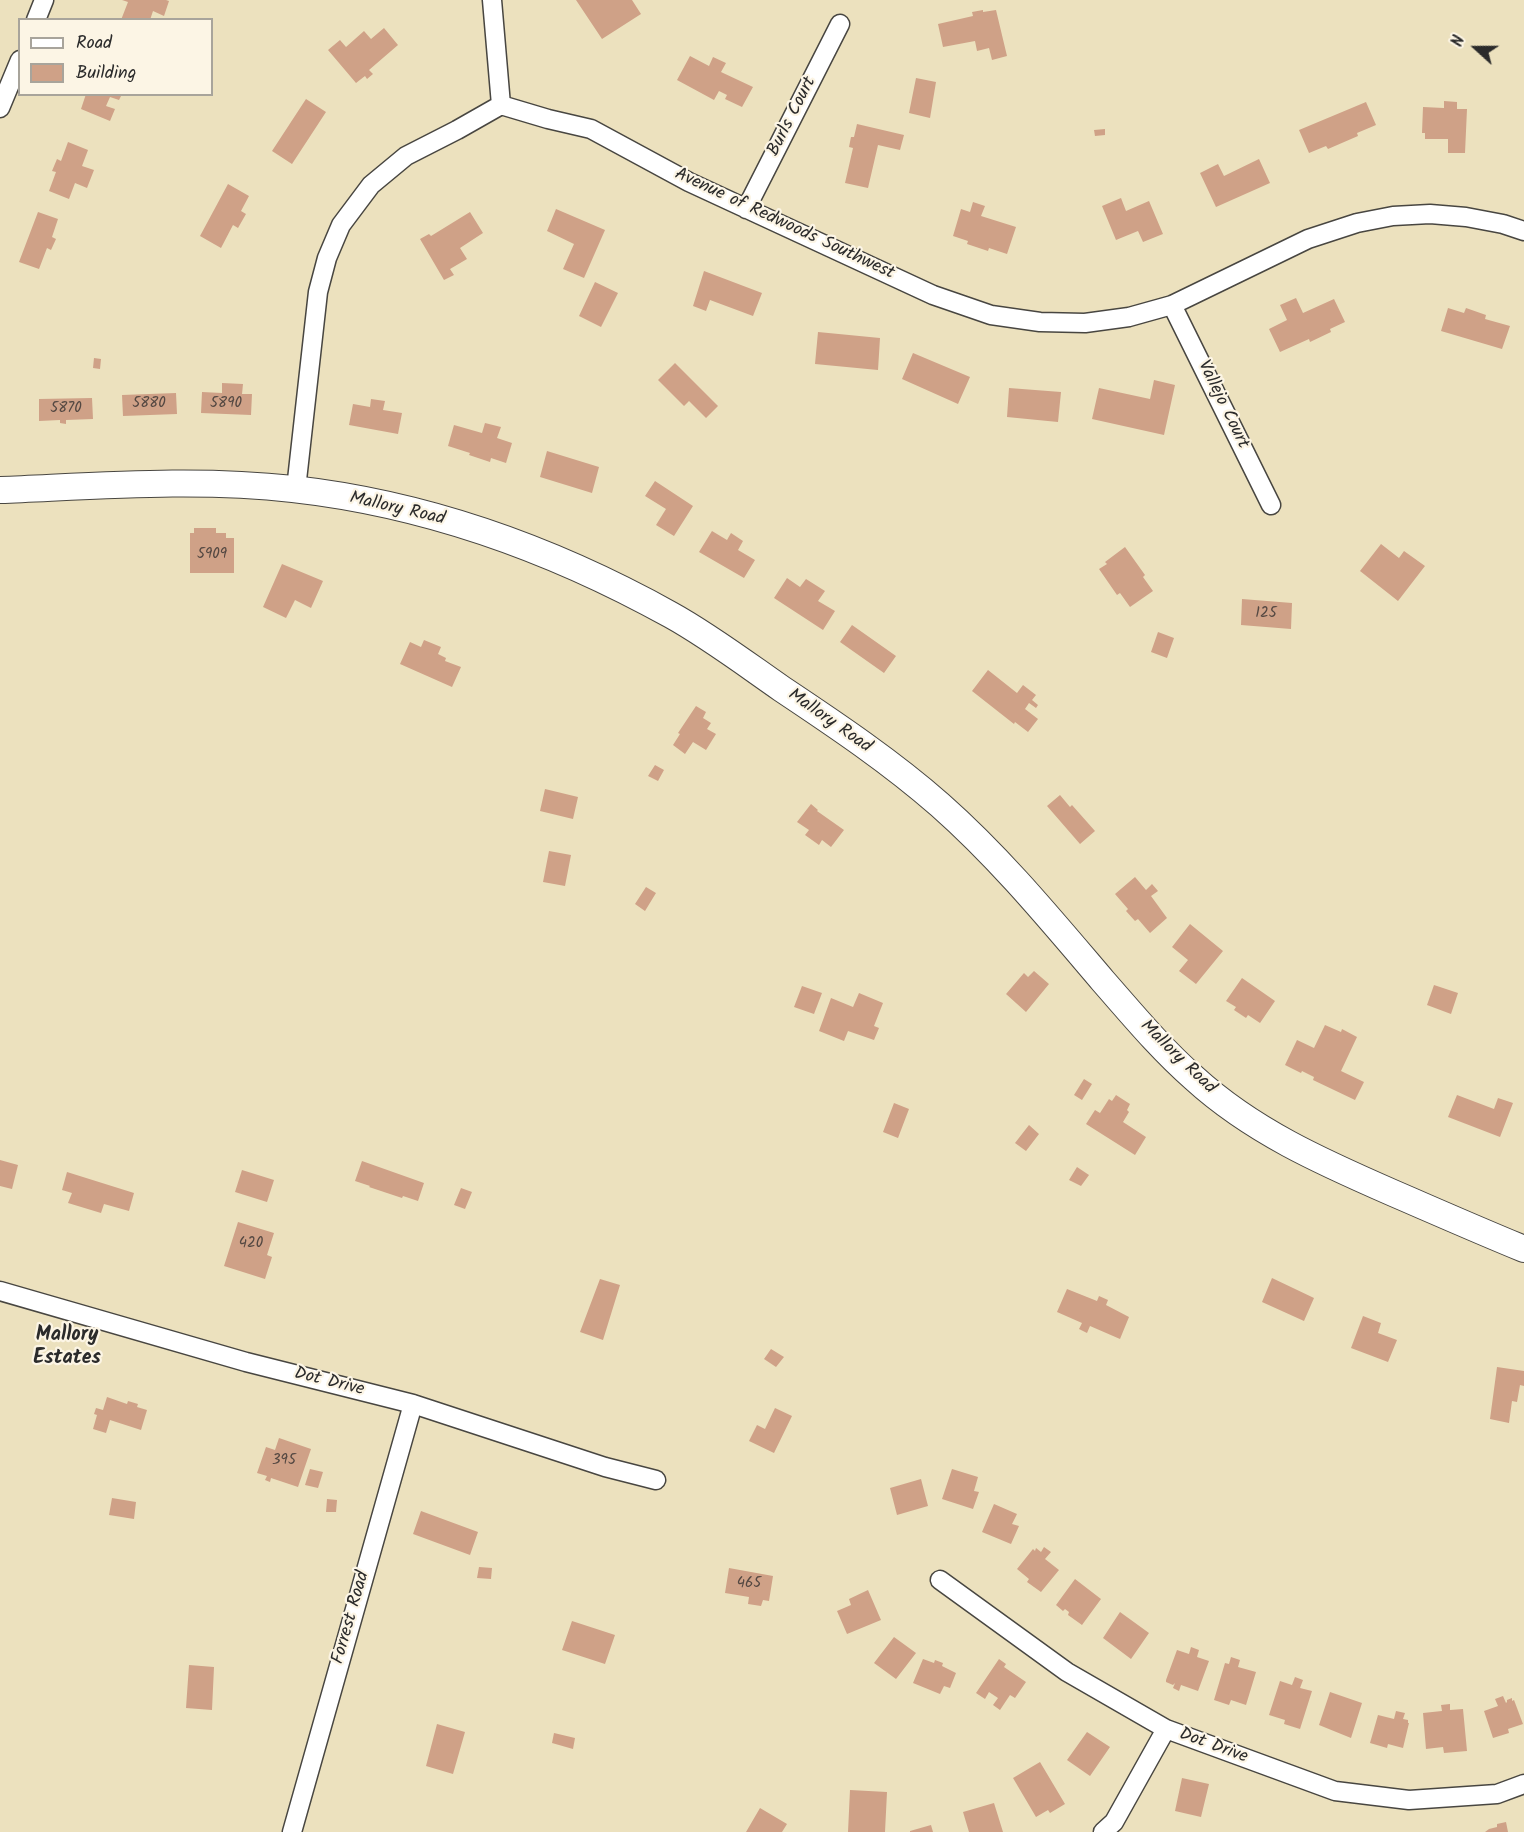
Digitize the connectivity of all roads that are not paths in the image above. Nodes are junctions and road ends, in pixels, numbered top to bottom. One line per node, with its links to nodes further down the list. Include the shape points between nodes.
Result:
1 (44, 0): 3 (street)
2 (492, 0): 6 (street)
3 (37, 18)
4 (840, 24): 8 (street, Burls Court)
5 (18, 65): 7 (street)
6 (501, 105): 8 (street, Avenue of Redwoods Southwest, via 591,129); 11 (street, via 406,156 371,185 341,225 318,292)
7 (0, 108)
8 (746, 209): 10 (street, Avenue of Redwoods Southwest, via 933,295 991,315 1085,323 1129,317)
9 (1524, 231): 10 (street, Avenue of Redwoods Southwest, via 1466,217 1430,214 1357,223 1308,239)
10 (1172, 305): 13 (street, Vallejo Court)
11 (296, 489): 12 (street, Mallory Road, via 166,483); 14 (street, Mallory Road, via 397,507 494,534 587,570 675,617 857,740 940,805 1021,884 1157,1044 1239,1114 1325,1163)
12 (0, 490)
13 (1271, 505)
14 (1524, 1250)
15 (0, 1291): 16 (street, Dot Drive, via 246,1362)
16 (413, 1404): 17 (street, Dot Drive); 21 (street, Forrest Road)
17 (656, 1480)
18 (940, 1580): 19 (street, Dot Drive, via 1067,1672)
19 (1166, 1729): 20 (street, Dot Drive, via 1335,1791 1409,1800 1497,1794); 22 (street, via 1113,1822)
20 (1524, 1784)
21 (292, 1832)
22 (1103, 1832)

